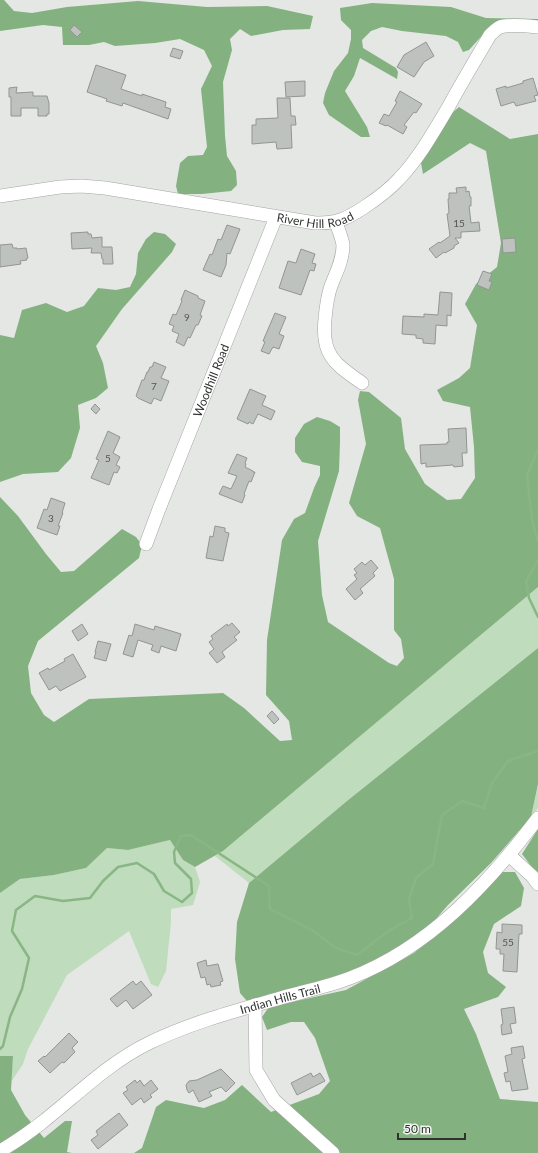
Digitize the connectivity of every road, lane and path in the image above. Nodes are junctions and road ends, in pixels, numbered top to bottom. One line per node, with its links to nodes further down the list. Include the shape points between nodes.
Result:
1 (538, 27): 4 (street, River Hill Road, via 507,26 495,30 433,132 400,178 383,194 354,214)
2 (0, 196): 3 (street, River Hill Road, via 81,186)
3 (276, 217): 4 (street, River Hill Road, via 325,224); 6 (street, Woodhill Road)
4 (336, 222): 5 (street, via 343,245 338,272 329,294 324,320 324,339 330,356 347,373)
5 (362, 383)
6 (146, 544)
7 (538, 818): 8 (street, Indian Hills Trail)
8 (509, 854): 9 (street); 10 (street, Indian Hills Trail, via 456,911 428,934 381,964 327,986)
9 (538, 884)
10 (255, 1005): 11 (street, Indian Hills Trail, via 177,1030 130,1053 20,1139); 12 (street, via 256,1070 274,1100)
11 (0, 1151)
12 (333, 1153)

